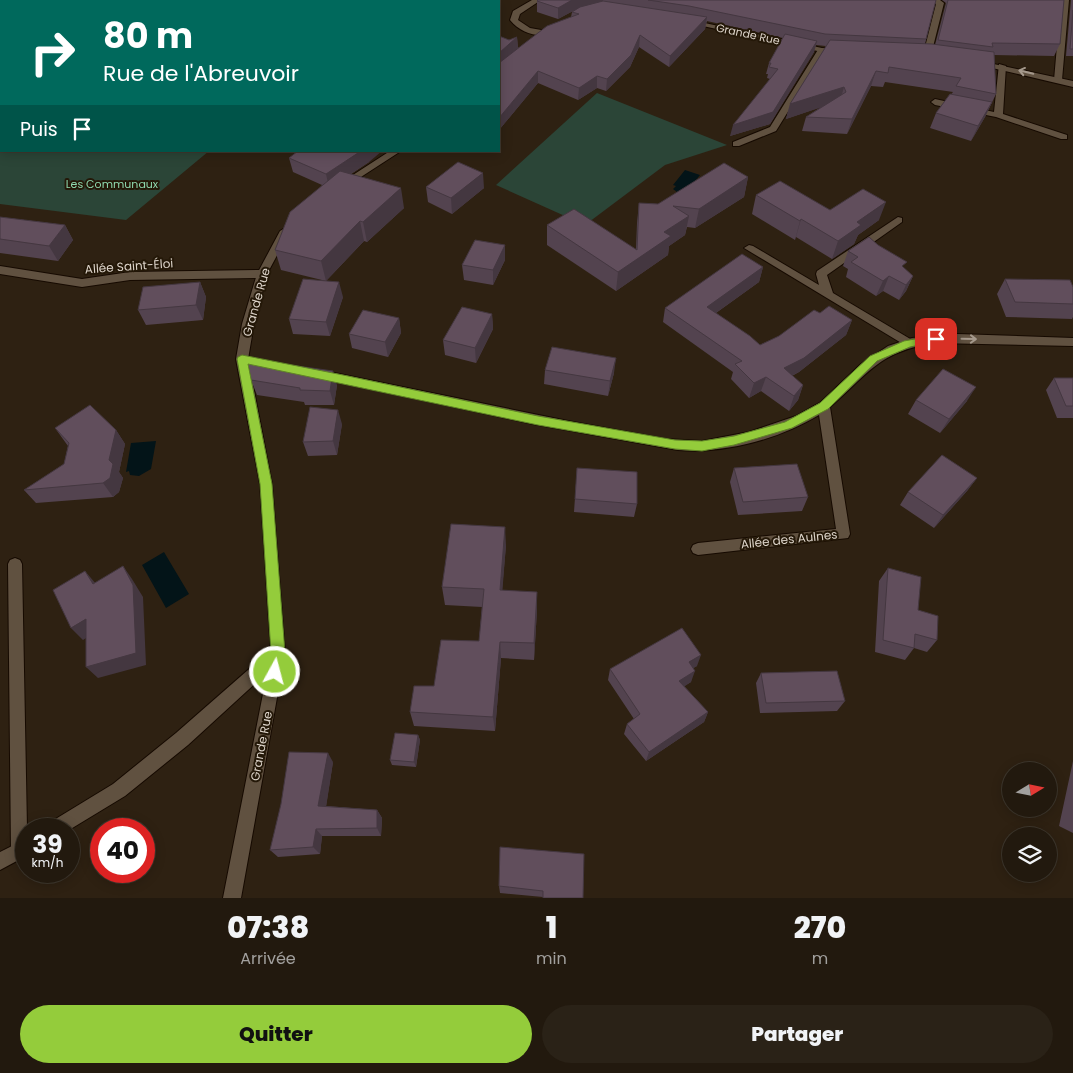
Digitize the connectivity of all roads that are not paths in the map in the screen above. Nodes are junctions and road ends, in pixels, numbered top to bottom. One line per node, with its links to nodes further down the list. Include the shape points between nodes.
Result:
1 (537, 0): 5 (street, via 516,13 514,20 518,26 532,32 548,31)
2 (935, 0): 8 (street, via 940,3 932,55)
3 (1065, 0): 11 (street)
4 (677, 20): 6 (street, Grande Rue)
5 (531, 43)
6 (822, 50): 7 (street, Grande Rue); 16 (street, via 774,129)
7 (851, 52)
8 (918, 54)
9 (971, 61): 10 (street)
10 (1002, 66): 11 (street, one-way to 10); 14 (street)
11 (1058, 80): 12 (street)
12 (1073, 84)
13 (935, 102): 14 (street)
14 (998, 115): 15 (street)
15 (1064, 137)
16 (736, 144)
17 (395, 152): 18 (street)
18 (337, 189)
19 (898, 220): 24 (street, via 821,274)
20 (292, 226): 23 (street, Grande Rue, via 284,232)
21 (749, 248): 24 (street)
22 (0, 270): 23 (street, Allée Saint-Éloi, via 82,283 130,276)
23 (262, 274): 31 (street, Grande Rue, via 248,324 247,360 266,484)
24 (828, 295): 26 (street)
25 (1073, 342): 26 (street, one-way to 25, via 936,339)
26 (908, 343): 28 (street, via 874,358)
27 (309, 372): 28 (street, via 538,421 702,446 788,425)
28 (824, 406): 29 (street, Allée des Aulnes, via 843,534)
29 (698, 548)
30 (16, 564): 32 (street)
31 (278, 653): 33 (street, via 182,739 118,790); 36 (street, Grande Rue)
32 (21, 818)
33 (73, 818)
34 (15, 853): 35 (street)
35 (0, 861)
36 (232, 898)

